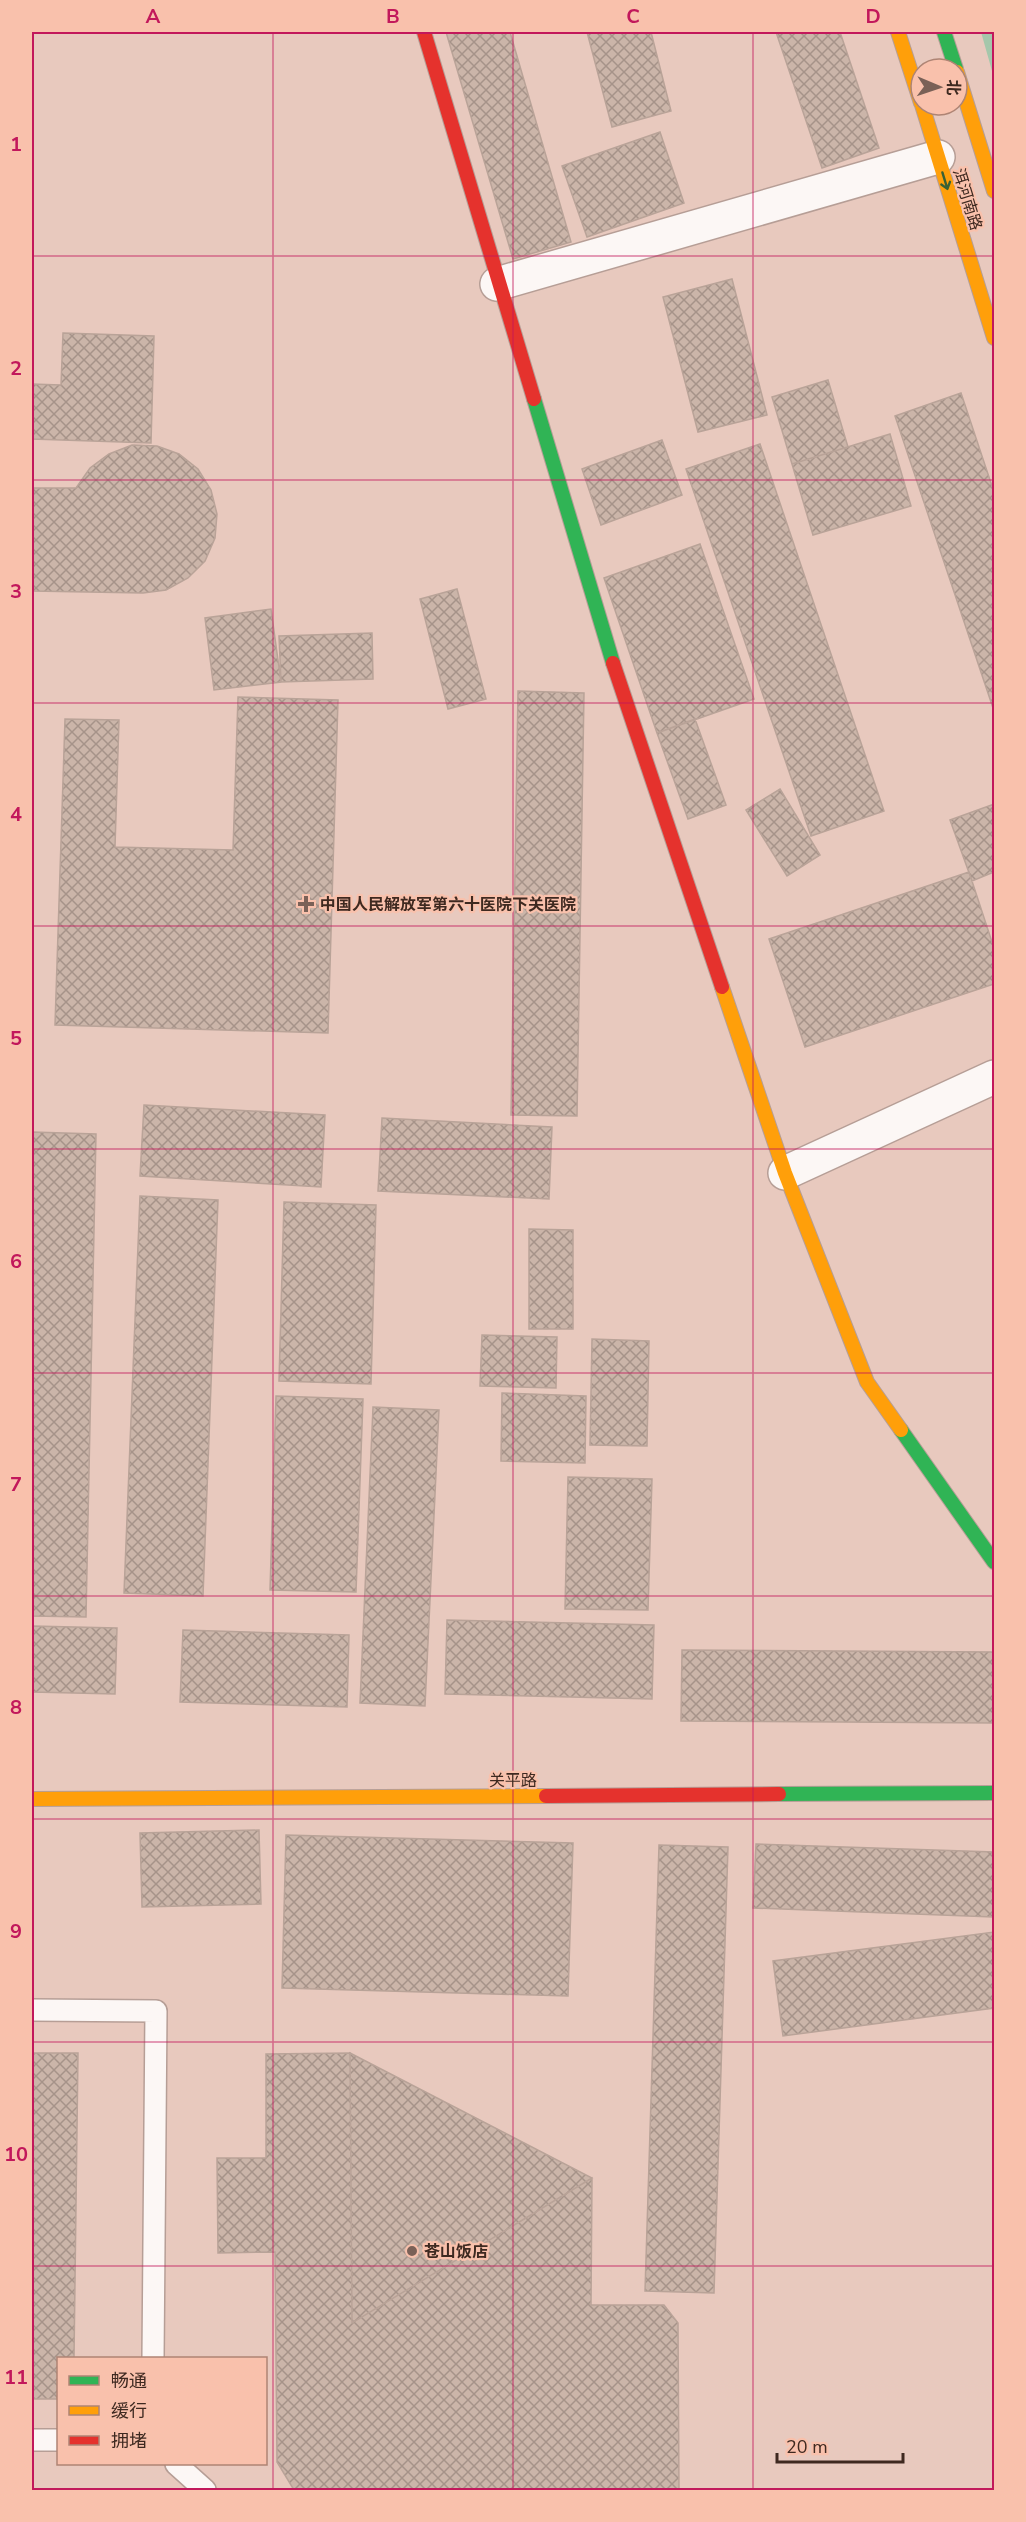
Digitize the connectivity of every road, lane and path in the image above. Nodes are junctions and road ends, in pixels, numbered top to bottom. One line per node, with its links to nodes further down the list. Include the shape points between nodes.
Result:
1 (424, 32): 10 (street)
2 (898, 32): 5 (street, 洱河南路)
3 (944, 32): 4 (street, 洱河南路)
4 (952, 57)
5 (909, 66)
6 (969, 112): 9 (street, 洱河南路)
7 (925, 117): 8 (street, 洱河南路)
8 (938, 157): 10 (street); 11 (street, 洱河南路, one-way to 11)
9 (994, 190)
10 (497, 284): 13 (street, via 621,691)
11 (994, 338)
12 (994, 1077): 13 (street)
13 (785, 1173): 14 (street, via 867,1382)
14 (994, 1562)
15 (994, 1793): 16 (street, 关平路)
16 (32, 1799)
17 (32, 2010): 18 (lane, via 156,2011)
18 (153, 2357)
19 (32, 2440): 20 (lane)
20 (57, 2440)
21 (178, 2465): 22 (lane)
22 (205, 2490)

